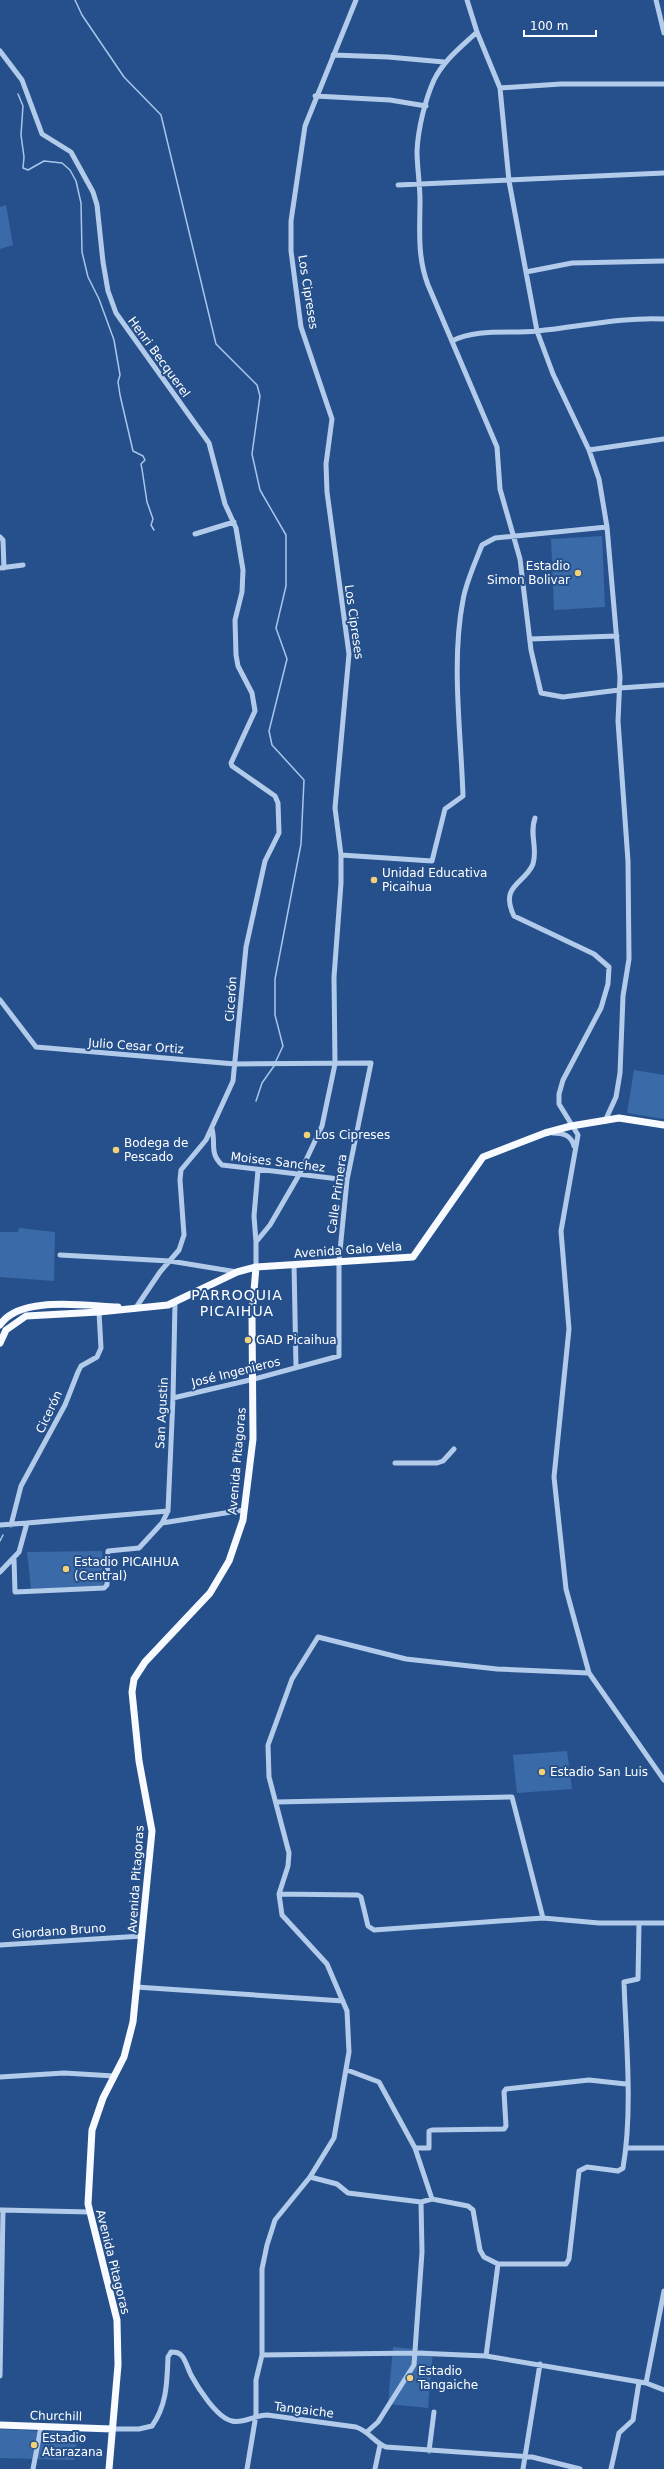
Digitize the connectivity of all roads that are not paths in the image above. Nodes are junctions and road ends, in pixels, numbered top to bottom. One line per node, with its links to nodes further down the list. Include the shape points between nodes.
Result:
1 (356, 0): 7 (street, Los Cipreses)
2 (467, 0): 4 (street)
3 (656, 0): 5 (street)
4 (477, 32): 8 (street); 10 (street)
5 (664, 34)
6 (0, 51): 24 (street, Henri Becquerel, via 22,80 42,134 71,152 93,192 108,291 116,313 209,443 225,504)
7 (333, 55): 8 (street); 11 (street, Los Cipreses)
8 (444, 62): 12 (street, via 434,80)
9 (664, 84): 10 (street, via 561,84)
10 (500, 88): 14 (street)
11 (315, 96): 12 (street, via 390,100); 37 (street, Los Cipreses, via 305,126 291,221 291,251 301,327 332,419 326,464 327,492 350,654 335,808)
12 (426, 106): 16 (street, via 417,151)
13 (664, 173): 14 (street)
14 (509, 181): 16 (street); 18 (street)
15 (398, 185): 16 (street)
16 (420, 185): 21 (street, via 421,260)
17 (664, 261): 18 (street, via 572,263)
18 (526, 272): 20 (street)
19 (664, 319): 20 (street, via 613,319)
20 (537, 331): 21 (street, via 467,336); 23 (street, via 553,374)
21 (452, 341): 27 (street, via 497,446 500,489)
22 (664, 438): 23 (street)
23 (589, 450): 25 (street, via 599,479)
24 (234, 522): 26 (street); 35 (street, Henri Becquerel, via 240,543 243,570 242,592 235,620 236,655 238,666)
25 (607, 527): 27 (street); 31 (street)
26 (195, 534)
27 (514, 536): 32 (street, via 525,593); 37 (street, via 495,538 482,546 463,599 459,668 463,796 445,809 432,861)
28 (0, 537): 30 (street, via 3,540)
29 (23, 565): 30 (street)
30 (2, 568)
31 (616, 636): 32 (street); 34 (street)
32 (530, 639): 34 (street, via 541,693 563,697)
33 (664, 685): 34 (street)
34 (619, 689): 41 (street, via 618,721 628,862 629,959 623,996 620,1074 616,1097)
35 (252, 693): 39 (street, Cicerón, via 255,711 231,763 275,796 278,803 279,833 265,861 246,947)
36 (535, 818): 43 (street, via 532,830 535,852 532,864 526,875 512,888 511,910 514,916 594,954 609,967 608,984 601,1008 560,1086 559,1104)
37 (341, 855): 40 (street, Los Cipreses, via 334,977)
38 (0, 1000): 39 (street, Julio Cesar Ortiz, via 36,1047)
39 (235, 1064): 40 (street, Julio Cesar Ortiz); 44 (street, Cicerón, via 233,1081)
40 (335, 1064): 48 (street, Los Cipreses, via 322,1126); 49 (street, Calle Primera, via 371,1063)
41 (605, 1121): 42 (main road, Avenida Galo Vela, via 619,1118); 43 (main road, Avenida Galo Vela)
42 (664, 1125)
43 (571, 1126): 45 (main road, Avenida Galo Vela); 46 (street, via 578,1135)
44 (212, 1129): 47 (street, Moises Sanchez, via 212,1150 215,1159 222,1165); 52 (street, Cicerón, via 201,1148 181,1170 184,1235 179,1250)
45 (545, 1133): 46 (street, via 565,1135); 53 (main road, Avenida Galo Vela, via 483,1158 413,1257)
46 (574, 1147): 75 (street, via 561,1231 568,1329 554,1477 566,1589)
47 (258, 1170): 48 (street, Moises Sanchez); 50 (street, via 254,1216)
48 (299, 1175): 49 (street, Moises Sanchez); 50 (street, Los Cipreses, via 270,1225)
49 (347, 1180): 53 (street, Calle Primera)
50 (256, 1242): 55 (street)
51 (60, 1256): 52 (street)
52 (170, 1261): 56 (street); 58 (street, Cicerón)
53 (339, 1261): 54 (main road, Avenida Galo Vela); 62 (street, Calle Primera, via 339,1356)
54 (294, 1264): 55 (main road, Avenida Galo Vela); 62 (street, José Ingenieros)
55 (256, 1268): 56 (main road, Avenida Galo Vela); 63 (main road, Avenida Pitagoras, via 252,1315)
56 (237, 1272): 57 (main road, Avenida Galo Vela)
57 (174, 1303): 58 (main road, Avenida Galo Vela); 64 (street, San Agustin)
58 (131, 1309): 59 (main road, Avenida Galo Vela); 60 (main road, Avenida Galo Vela, via 29,1307 12,1313)
59 (99, 1312): 61 (main road, Avenida Galo Vela, via 26,1316 6,1330); 72 (street, Cicerón, via 101,1348 97,1357 81,1366 65,1405 21,1486)
60 (0, 1326)
61 (0, 1343)
62 (296, 1367): 63 (street, José Ingenieros)
63 (254, 1379): 64 (street, José Ingenieros); 67 (main road, Avenida Pitagoras, via 253,1439)
64 (173, 1398): 68 (street, San Agustin)
65 (454, 1449): 66 (street, via 443,1461 437,1463)
66 (395, 1463)
67 (244, 1510): 70 (street); 82 (main road, Avenida Pitagoras, via 229,1561 210,1593 145,1662 134,1679 132,1692 139,1761 152,1825)
68 (168, 1511): 69 (street); 70 (street, San Agustin)
69 (27, 1523): 72 (street); 73 (street, via 19,1552)
70 (162, 1523): 73 (street, San Agustin, via 139,1548 110,1550 107,1553 107,1585 104,1588 15,1592)
71 (0, 1525): 72 (street)
72 (11, 1525)
73 (14, 1559): 74 (street)
74 (0, 1572)
75 (589, 1673): 76 (street); 77 (street, via 497,1669 406,1659 318,1637 292,1679 268,1745 269,1777)
76 (664, 1780)
77 (277, 1802): 78 (street, via 289,1853 288,1866); 79 (street, via 512,1797)
78 (278, 1894): 79 (street, via 358,1895 361,1897 368,1926 374,1930); 85 (street, via 282,1914 327,1964)
79 (543, 1918): 81 (street)
80 (664, 1923): 81 (street)
81 (639, 1924): 89 (street, via 638,1980 624,1982)
82 (142, 1936): 83 (street, Giordano Bruno); 84 (main road, Avenida Pitagoras)
83 (0, 1945)
84 (136, 1987): 85 (street); 87 (main road, Avenida Pitagoras, via 129,2041)
85 (343, 2001): 86 (street, via 348,2023)
86 (347, 2070): 90 (street, via 375,2078 379,2082); 93 (street, via 334,2138)
87 (114, 2076): 88 (street, via 64,2073); 97 (main road, Avenida Pitagoras, via 92,2130 88,2204)
88 (0, 2077)
89 (626, 2084): 90 (street, via 589,2080 506,2089 504,2129 433,2130 430,2131 429,2148); 91 (street)
90 (415, 2148): 94 (street)
91 (626, 2148): 92 (street); 98 (street, via 623,2168 619,2171 587,2167 577,2174 569,2259 566,2264)
92 (664, 2148)
93 (310, 2177): 95 (street, via 337,2184 348,2193); 101 (street, via 275,2220 267,2245 262,2269)
94 (432, 2199): 95 (street); 98 (street, via 470,2207 474,2213 481,2253)
95 (421, 2202): 100 (street, via 422,2252)
96 (2, 2210): 97 (street); 104 (street)
97 (90, 2212): 112 (main road, Avenida Pitagoras, via 117,2320 118,2365)
98 (498, 2264): 102 (street)
99 (664, 2291): 106 (street)
100 (416, 2353): 101 (street); 102 (street); 113 (street, via 414,2365 405,2382 378,2422)
101 (262, 2355): 109 (street, via 256,2380)
102 (486, 2356): 103 (street)
103 (540, 2364): 105 (street); 116 (street)
104 (0, 2376)
105 (639, 2382): 106 (street); 123 (street, via 633,2420 619,2433)
106 (646, 2383): 107 (street)
107 (664, 2390)
108 (434, 2412): 115 (street)
109 (256, 2415): 112 (street, Tangaiche, via 240,2422 230,2421 222,2416 198,2387 182,2356 171,2352 168,2357 165,2398 161,2413 152,2426 139,2429); 113 (street, Tangaiche, via 356,2427); 119 (street)
110 (0, 2425): 111 (main road, Churchill)
111 (41, 2427): 112 (main road, Churchill); 117 (street)
112 (112, 2429): 118 (main road, Avenida Pitagoras)
113 (368, 2431): 114 (street)
114 (380, 2445): 115 (street); 120 (street)
115 (429, 2451): 116 (street)
116 (525, 2457): 121 (street); 122 (street)
117 (33, 2469)
118 (109, 2469)
119 (248, 2469)
120 (375, 2469)
121 (524, 2469)
122 (580, 2469)
123 (611, 2469)

